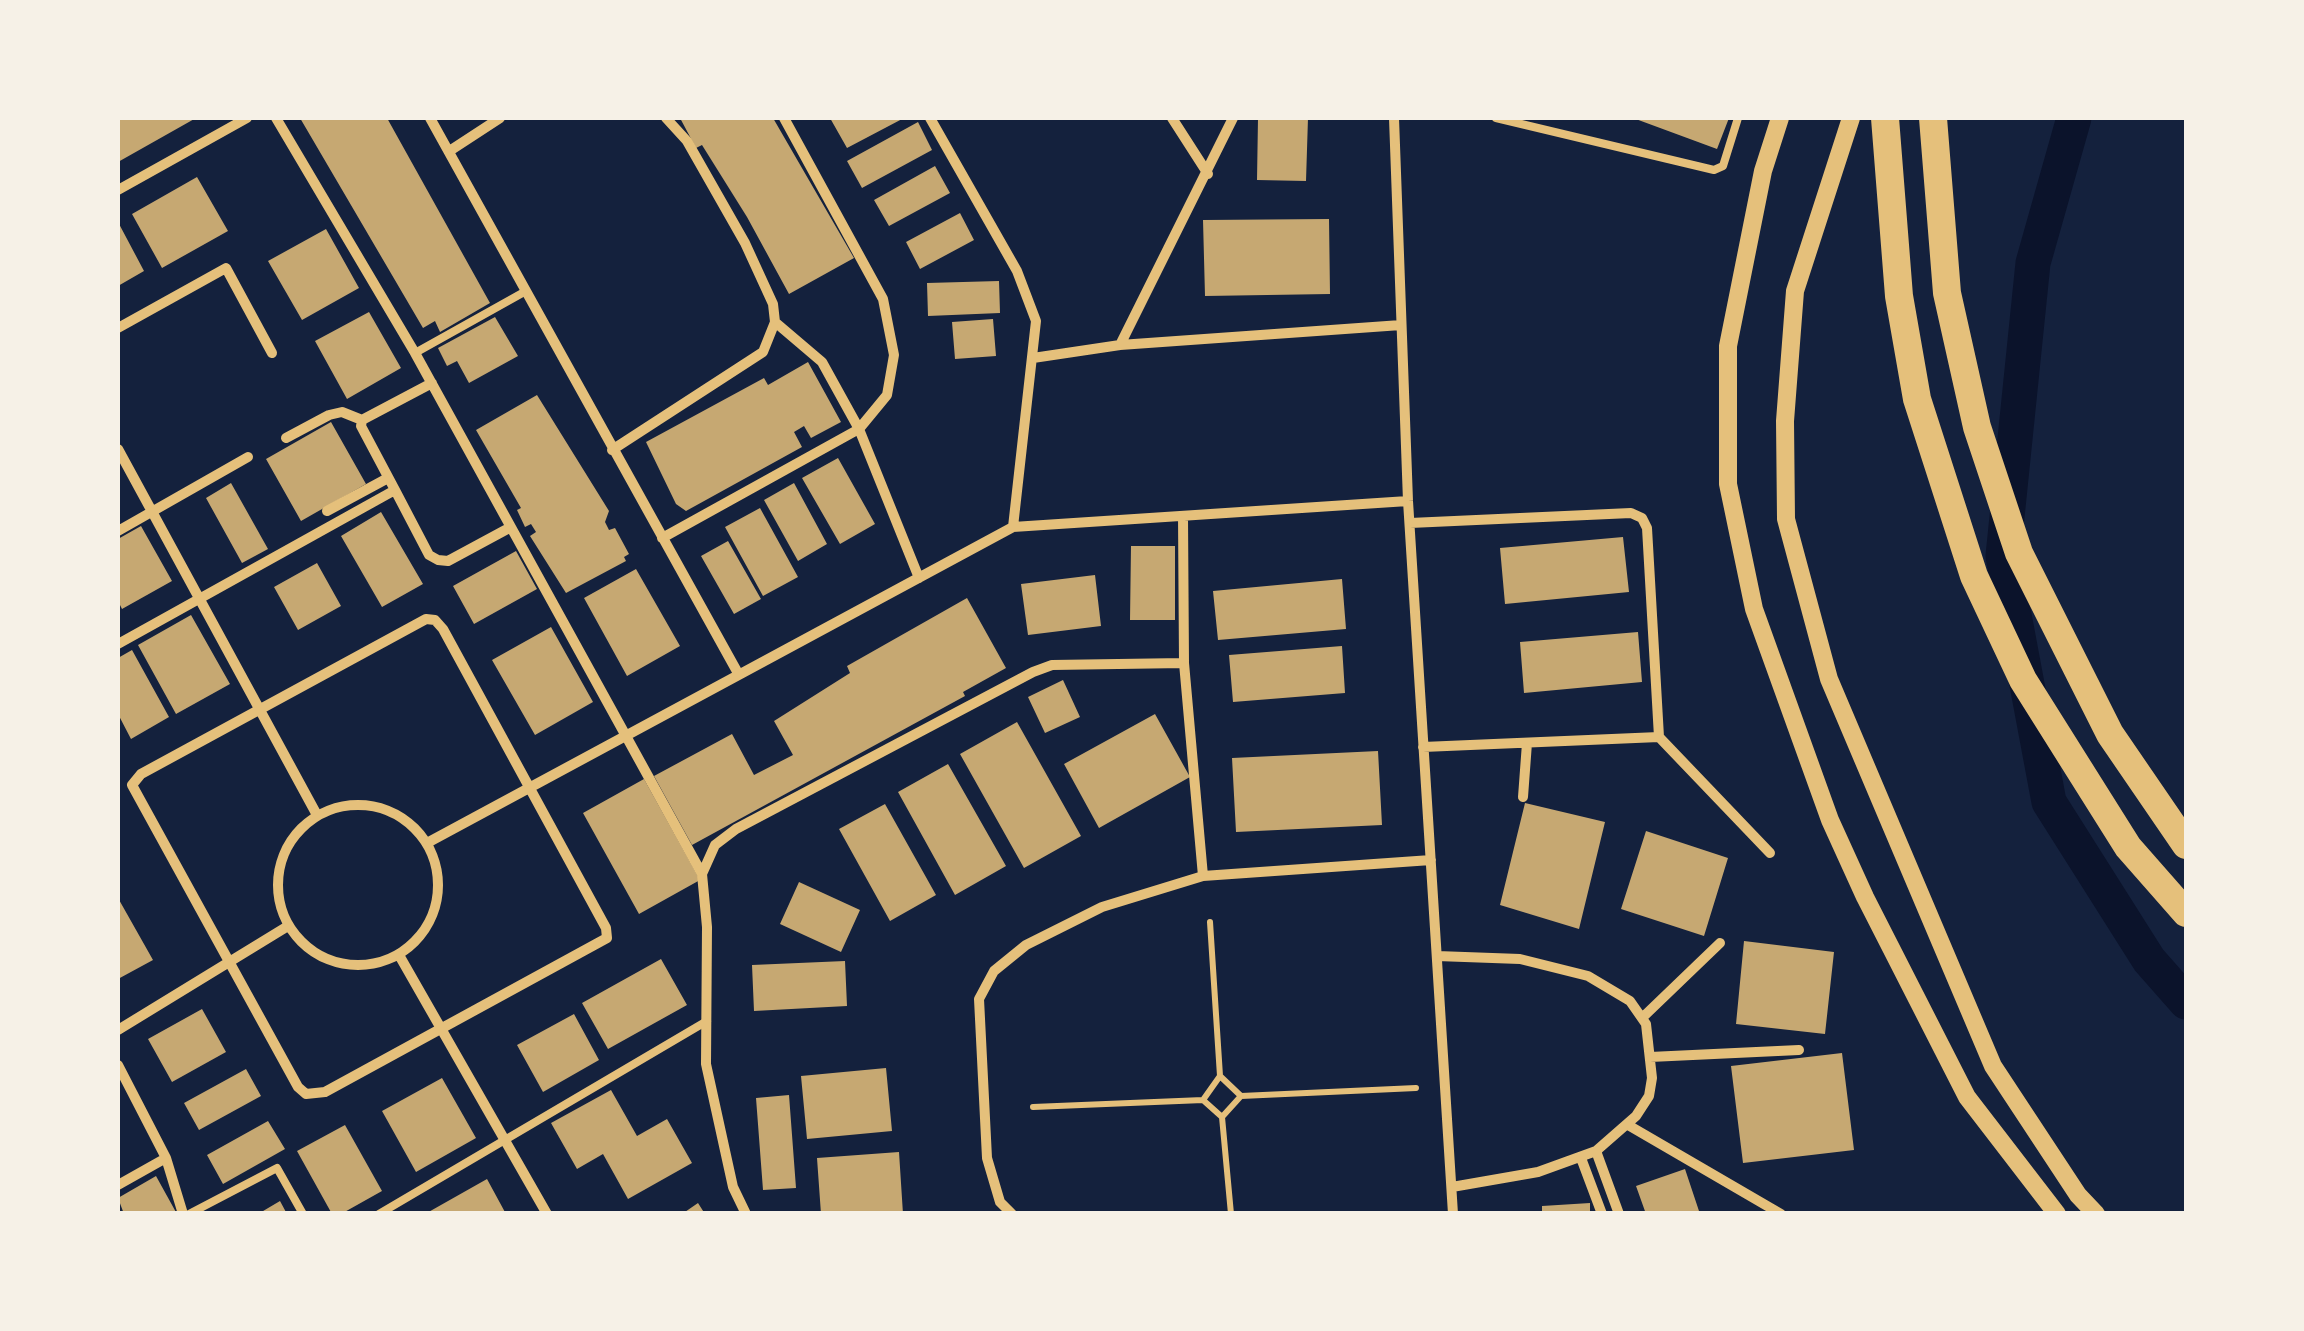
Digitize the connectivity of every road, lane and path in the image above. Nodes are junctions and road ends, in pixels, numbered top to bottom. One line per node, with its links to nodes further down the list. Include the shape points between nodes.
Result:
1 (246, 118): 19 (street)
2 (276, 118): 26 (street)
3 (430, 118): 17 (street)
4 (500, 118): 17 (street)
5 (666, 118): 21 (street, via 688,141 745,243)
6 (784, 118): 30 (street, via 883,298 892,368 887,395)
7 (930, 118): 27 (street, via 1031,301)
8 (1172, 118): 18 (street)
9 (1233, 118): 18 (street)
10 (1394, 118): 22 (street)
11 (1496, 118): 12 (lane, via 1714,170 1722,166)
12 (1738, 118)
13 (1780, 118): 103 (street, via 1728,346 1728,484 1754,608 1830,820 1966,1097)
14 (1851, 118): 104 (street, via 1795,291 1784,421 1786,519 1830,679 1994,1066)
15 (1885, 118): 65 (highway, via 1899,296 1917,400 1974,576 2022,680 2117,830)
16 (1933, 118): 60 (highway, via 1947,294 1977,426 2019,553 2110,734)
17 (451, 150): 20 (street)
18 (1208, 174): 24 (street)
19 (118, 190)
20 (526, 291): 26 (lane); 33 (street)
21 (775, 322): 30 (street, via 822,362); 33 (street, via 763,352)
22 (1401, 326): 24 (street); 37 (street)
23 (118, 328): 25 (street, via 226,268)
24 (1120, 345): 27 (street)
25 (272, 352)
26 (415, 353): 28 (street)
27 (1034, 358): 43 (street)
28 (432, 383): 29 (street); 42 (street)
29 (362, 420): 31 (street, via 342,412); 35 (street)
30 (859, 429): 45 (street); 46 (street)
31 (286, 438)
32 (118, 449): 39 (street)
33 (612, 450): 45 (street)
34 (248, 458): 39 (street)
35 (388, 478): 36 (street); 38 (street)
36 (395, 490): 42 (street, via 428,554 438,560 448,561); 47 (street)
37 (1408, 500): 40 (street); 41 (street)
38 (327, 510)
39 (152, 513): 44 (street); 47 (street)
40 (1183, 516): 43 (street); 49 (street)
41 (1410, 522): 53 (street, via 1631,512 1642,518); 55 (street)
42 (511, 526): 52 (street)
43 (1013, 527): 46 (street)
44 (118, 531)
45 (662, 538): 50 (street)
46 (919, 578): 50 (street)
47 (198, 597): 48 (street); 51 (street)
48 (118, 644)
49 (1184, 663): 63 (street, via 1052,665 1033,672 736,829 714,845); 64 (street)
50 (738, 675): 52 (street)
51 (260, 710): 56 (street, via 435,620); 58 (street); 71 (street, via 132,785)
52 (627, 735): 56 (street); 63 (street)
53 (1659, 737): 54 (street); 61 (street)
54 (1527, 743): 55 (street); 57 (street)
55 (1424, 747): 62 (street)
56 (531, 787): 59 (street); 74 (street, via 606,938)
57 (1523, 797)
58 (317, 814): 59 (street, via 366,804 411,824); 67 (street, via 291,842 277,877)
59 (427, 843): 69 (street, via 438,892 432,917)
60 (2186, 845)
61 (1770, 853)
62 (1431, 860): 64 (street); 70 (street)
63 (702, 874): 73 (street)
64 (1204, 876): 97 (street, via 1102,907 1026,945 994,971 978,999 988,1158 1000,1202)
65 (2186, 914)
66 (1210, 922): 79 (path)
67 (288, 926): 69 (street, via 305,946 338,962 376,964); 71 (street)
68 (1720, 943): 72 (street)
69 (399, 955): 74 (street)
70 (1436, 956): 72 (street, via 1520,960 1588,976 1630,1001); 91 (street)
71 (229, 963): 74 (street, via 306,1094 325,1092); 75 (street)
72 (1642, 1018): 77 (street)
73 (708, 1020): 86 (lane); 96 (street, via 706,1064 732,1187)
74 (443, 1026): 86 (street)
75 (118, 1030)
76 (1799, 1050): 77 (street)
77 (1650, 1057): 85 (street, via 1649,1096)
78 (118, 1064): 88 (street)
79 (1220, 1076): 81 (path); 82 (path)
80 (1416, 1088): 81 (path)
81 (1242, 1096): 84 (path)
82 (1203, 1100): 83 (path); 84 (path)
83 (1033, 1106)
84 (1222, 1117): 98 (path)
85 (1628, 1125): 87 (street); 102 (street)
86 (508, 1141): 92 (lane); 95 (street)
87 (1596, 1151): 89 (street); 101 (street)
88 (166, 1158): 90 (street); 93 (street)
89 (1582, 1158): 91 (street); 100 (street)
90 (118, 1185)
91 (1452, 1187): 99 (street)
92 (381, 1213)
93 (186, 1214): 94 (lane, via 277,1168)
94 (303, 1214)
95 (547, 1214)
96 (746, 1214)
97 (1012, 1214)
98 (1231, 1214)
99 (1453, 1214)
100 (1602, 1214)
101 (1619, 1214)
102 (1782, 1214)
103 (2057, 1214)
104 (2096, 1214)

